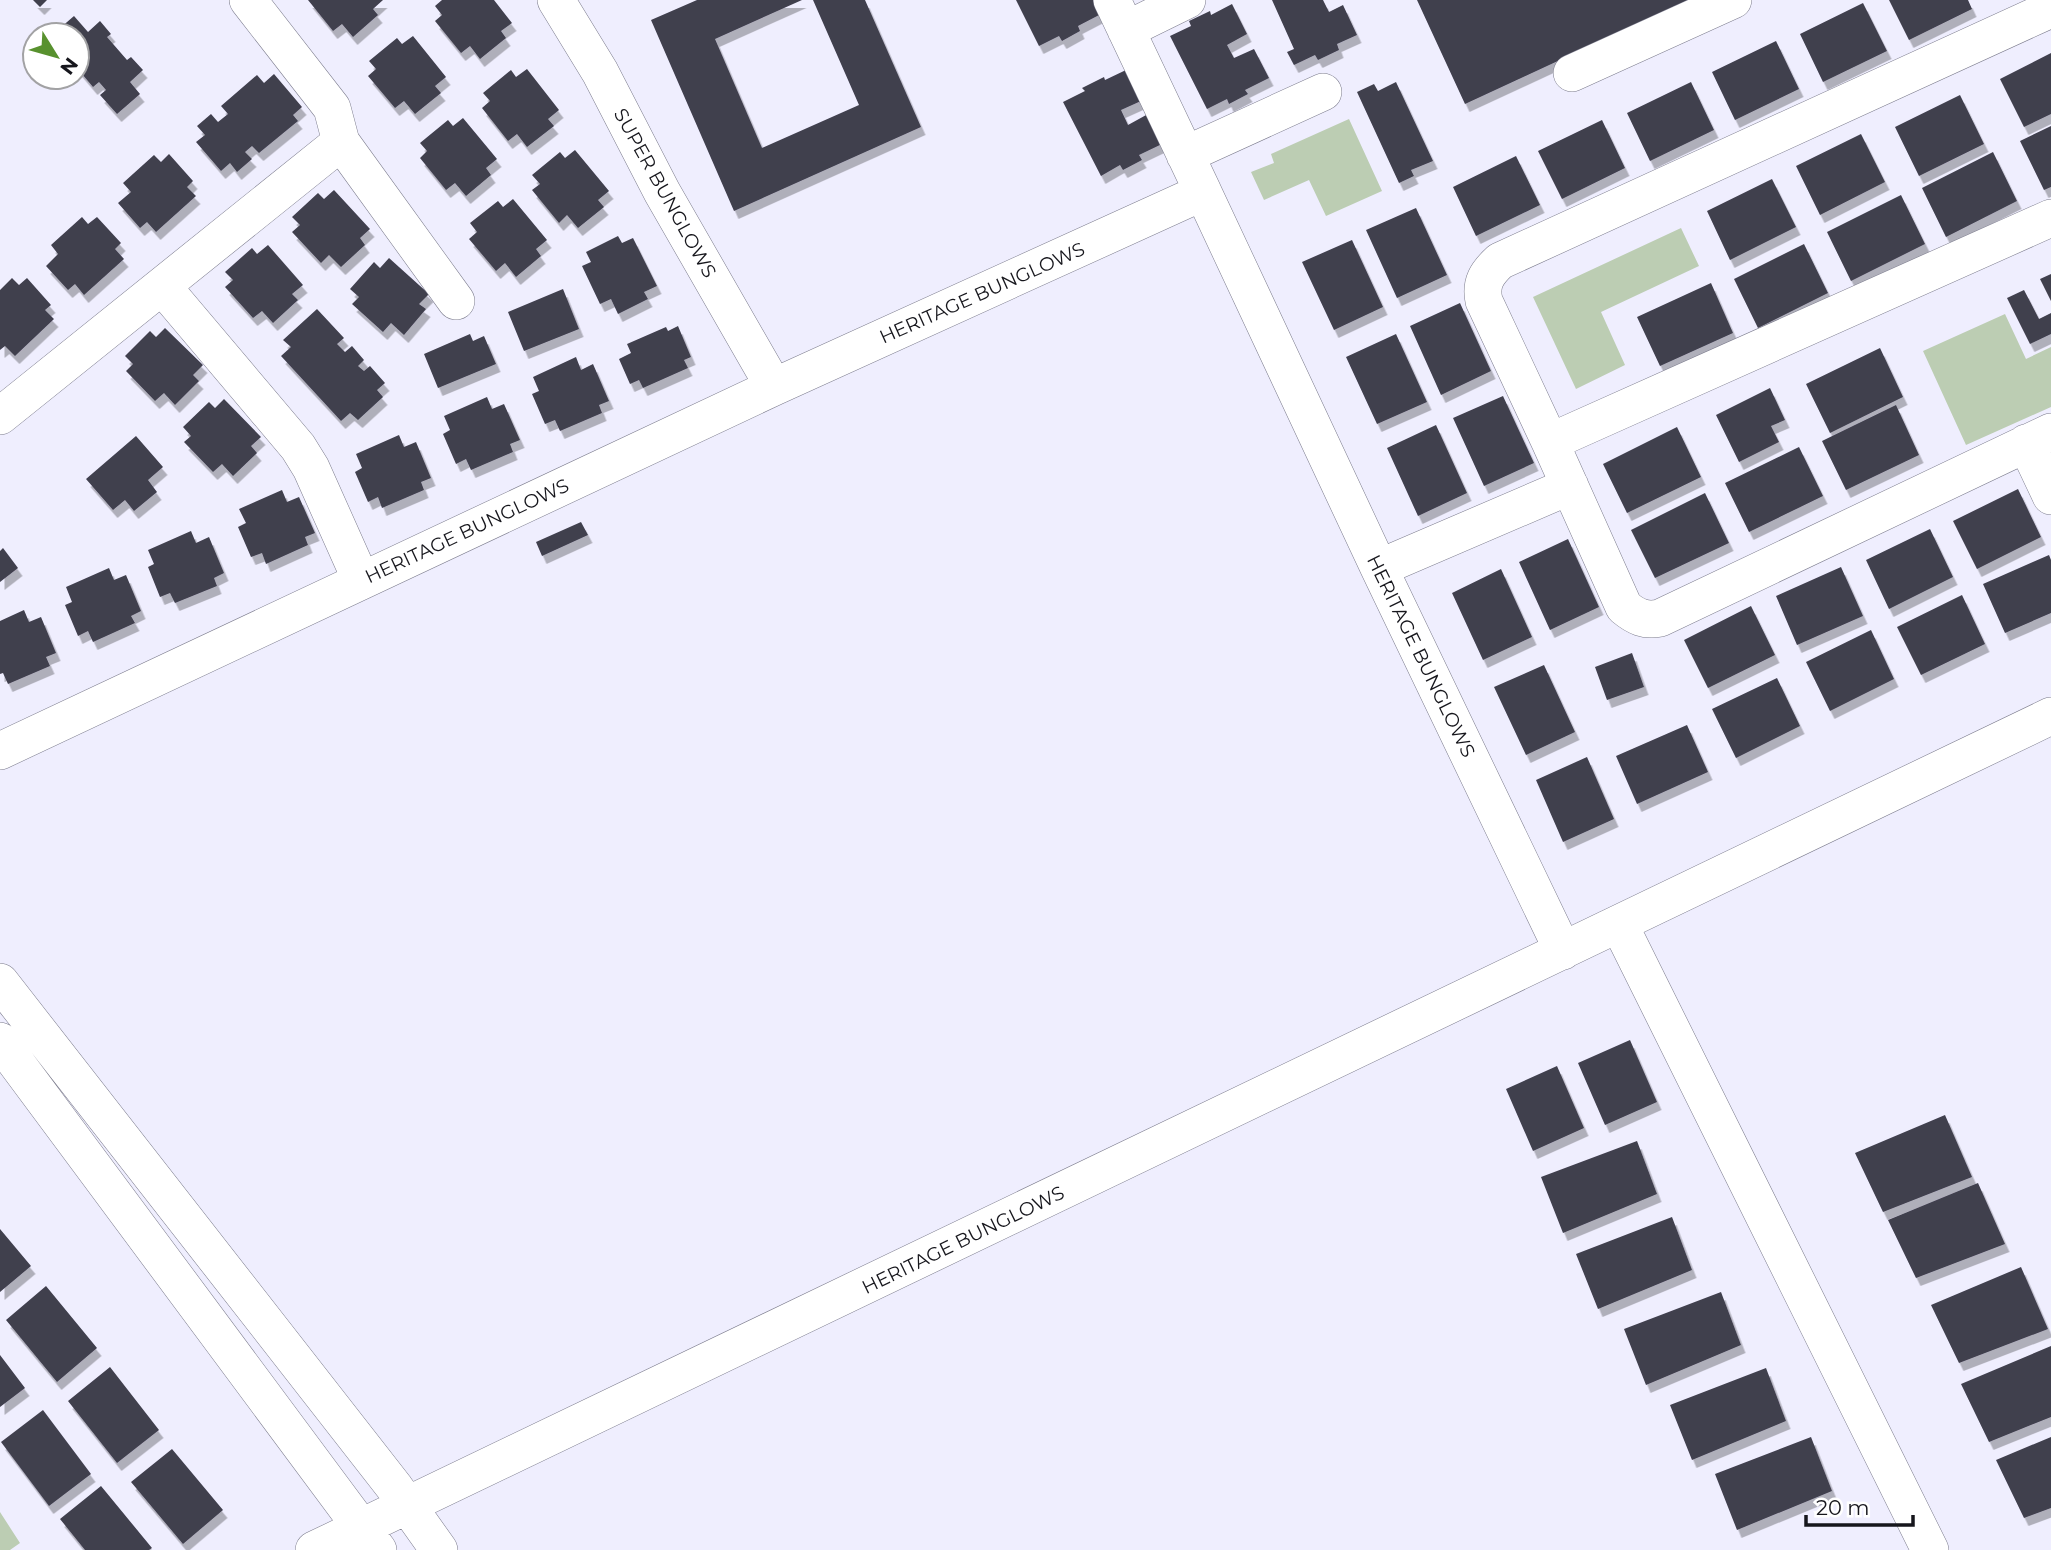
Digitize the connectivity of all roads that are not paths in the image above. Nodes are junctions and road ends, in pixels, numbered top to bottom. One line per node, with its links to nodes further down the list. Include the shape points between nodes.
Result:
1 (248, 0): 9 (street, via 332,108)
2 (556, 0): 15 (street, SUPER BUNGLOWS)
3 (1187, 0): 6 (street)
4 (1733, 0): 7 (street)
5 (2051, 9): 18 (street, via 1500,261 1483,283 1484,301)
6 (1119, 15): 10 (street)
7 (1572, 73)
8 (1323, 92): 10 (street)
9 (341, 142): 13 (street); 14 (street)
10 (1185, 155): 11 (street)
11 (1203, 192): 15 (street, HERITAGE BUNGLOWS); 21 (street, HERITAGE BUNGLOWS)
12 (2051, 218): 18 (street)
13 (162, 286): 16 (street); 22 (street, via 298,447)
14 (456, 301)
15 (774, 387): 22 (street, HERITAGE BUNGLOWS)
16 (0, 416)
17 (2039, 438): 19 (street, via 1650,620 1624,607); 20 (street)
18 (1550, 442): 19 (street)
19 (1570, 486): 21 (street)
20 (2051, 496)
21 (1379, 568): 26 (street, HERITAGE BUNGLOWS)
22 (361, 580): 24 (street, HERITAGE BUNGLOWS)
23 (2047, 729): 25 (street, HERITAGE BUNGLOWS)
24 (0, 751)
25 (1619, 924): 26 (street, HERITAGE BUNGLOWS); 33 (street)
26 (1563, 951): 29 (street, HERITAGE BUNGLOWS)
27 (0, 982): 29 (street)
28 (0, 1041): 30 (street)
29 (408, 1506): 30 (street, HERITAGE BUNGLOWS); 32 (street)
30 (370, 1539): 31 (street, HERITAGE BUNGLOWS)
31 (314, 1550)
32 (439, 1550)
33 (1930, 1550)

